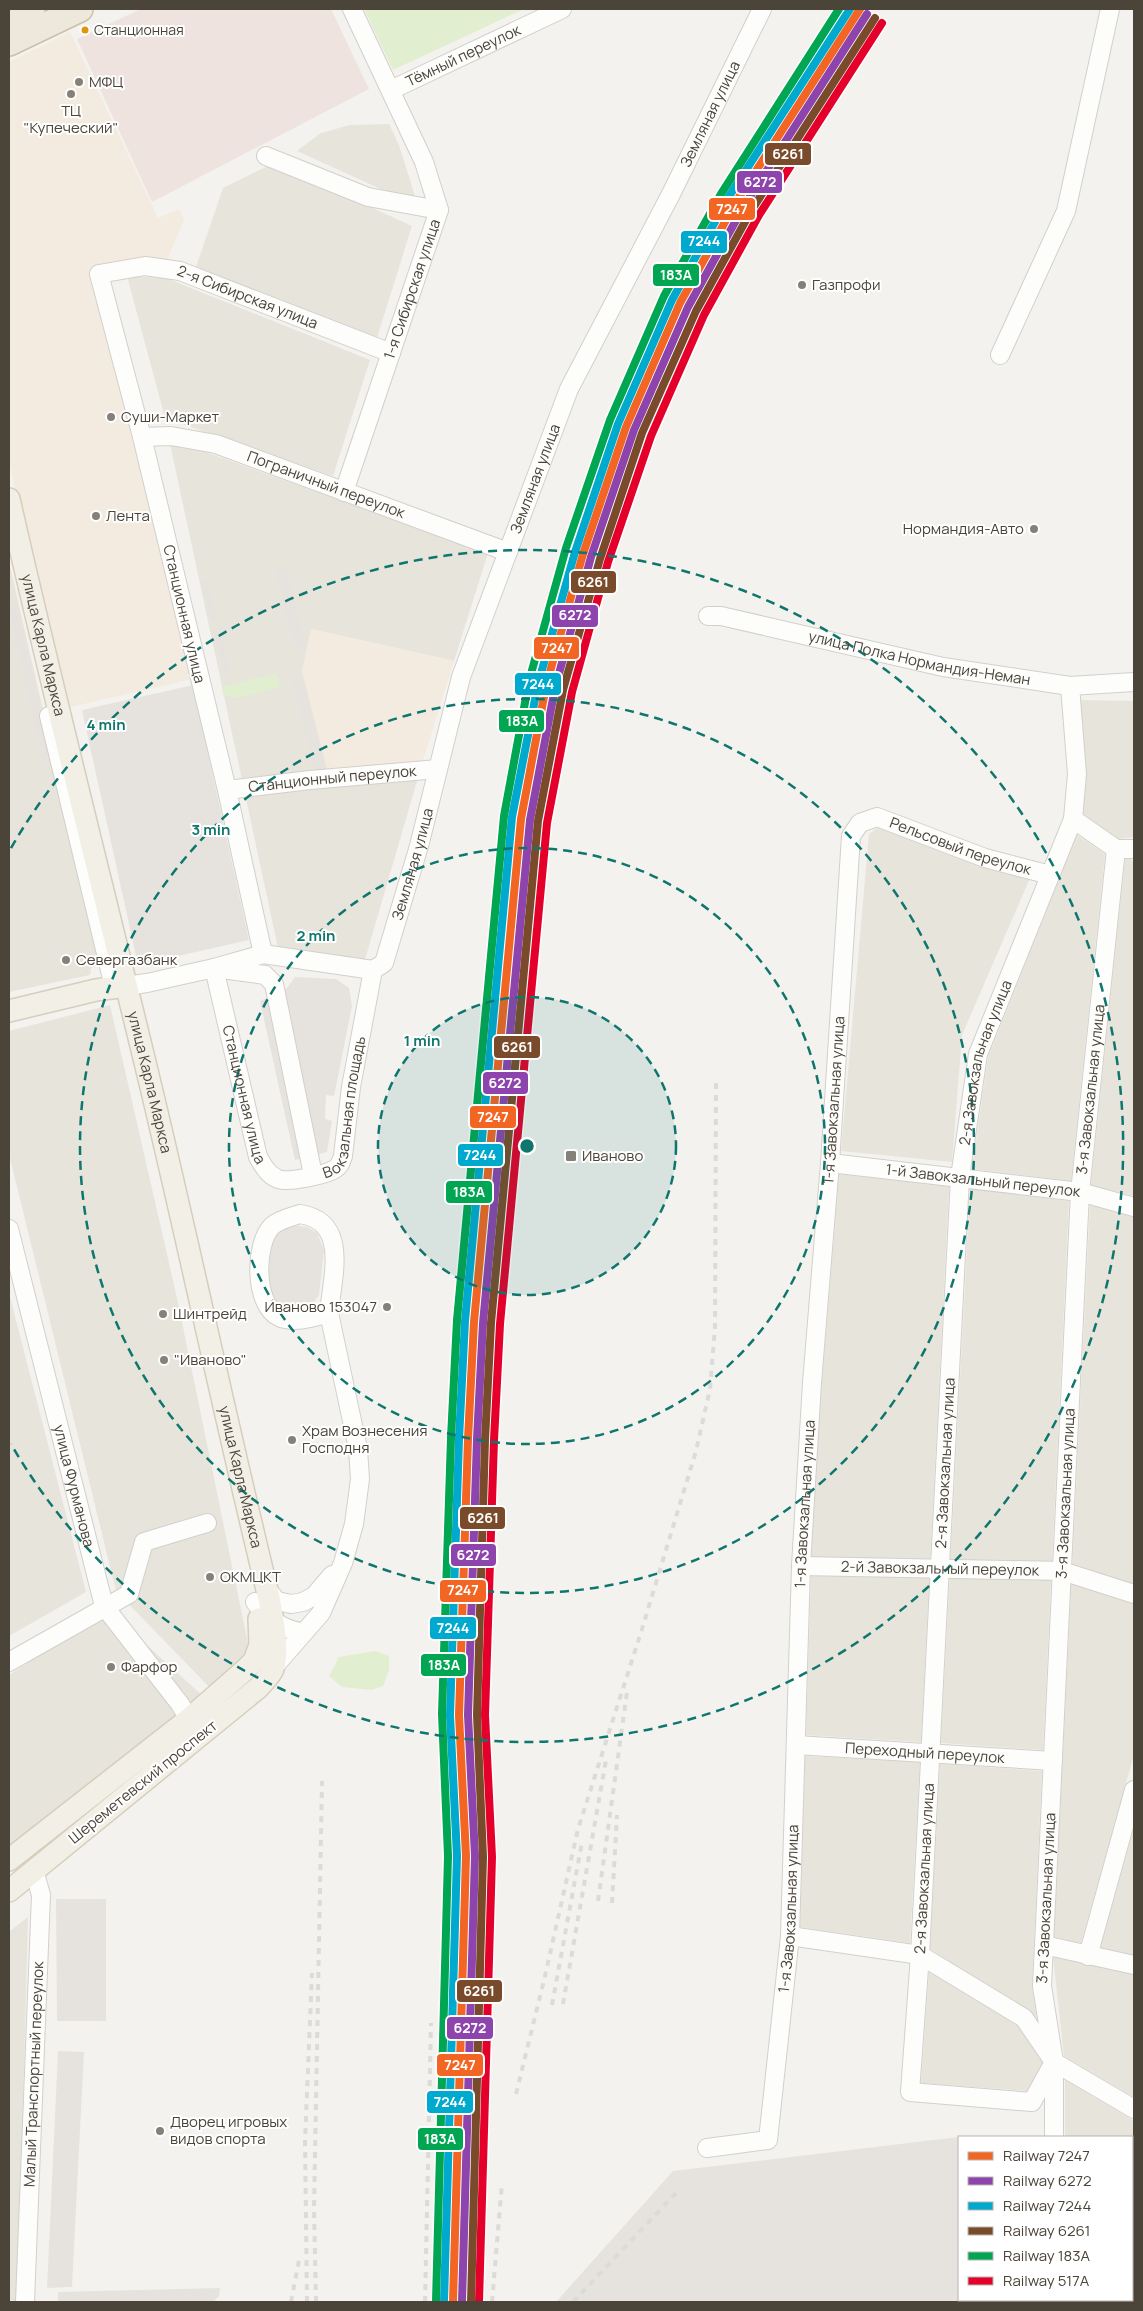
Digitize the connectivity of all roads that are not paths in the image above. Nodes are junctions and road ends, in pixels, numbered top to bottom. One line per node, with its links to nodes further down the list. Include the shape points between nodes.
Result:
1 (32, 9): 7 (highway)
2 (80, 9): 8 (highway)
3 (352, 9): 9 (street, 1-я Сибирская улица)
4 (562, 9): 9 (street, Тёмный переулок)
5 (762, 9): 19 (street, Земляная улица, via 671,194 569,389)
6 (1110, 9): 14 (street, via 1066,211)
7 (9, 20)
8 (9, 43)
9 (391, 90): 11 (street, 1-я Сибирская улица, via 424,162)
10 (266, 156): 11 (street, via 368,197)
11 (439, 210): 13 (street, 1-я Сибирская улица)
12 (99, 274): 13 (street, 2-я Сибирская улица, via 145,266 180,271); 15 (street, Станционная улица)
13 (392, 353): 16 (street, 1-я Сибирская улица)
14 (1000, 355)
15 (142, 437): 16 (street, Пограничный переулок, via 171,436 216,444); 24 (street, Станционная улица)
16 (344, 492): 19 (street, Пограничный переулок)
17 (9, 498): 35 (main road, улица Карла Маркса)
18 (9, 540): 35 (street, улица Карла Маркса)
19 (508, 552): 23 (street, Земляная улица, via 461,677)
20 (708, 616): 22 (street, улица Полка Нормандия-Неман, via 721,616 942,667)
21 (1134, 682): 22 (street, улица Полка Нормандия-Неман)
22 (1070, 686): 26 (street, 2-я Завокзальная улица, via 1077,774)
23 (438, 769): 24 (street, Станционный переулок); 33 (street, Земляная улица, via 384,963)
24 (227, 790): 30 (street, Станционная улица)
25 (871, 817): 29 (street, Рельсовый переулок, via 985,858); 37 (street, 1-я Завокзальная улица, via 860,822 851,836)
26 (1073, 819): 27 (street); 29 (street, 2-я Завокзальная улица)
27 (1116, 849): 28 (street); 40 (street, 3-я Завокзальная улица)
28 (1134, 849)
29 (1050, 875): 39 (street, 2-я Завокзальная улица, via 978,1054)
30 (263, 954): 31 (street); 32 (street)
31 (327, 962): 33 (street); 34 (street, via 294,964 277,975)
32 (214, 968): 34 (street, via 265,975); 35 (street); 38 (street, Станционная улица, via 258,1157 268,1173 280,1180)
33 (373, 970): 38 (street, Вокзальная площадь, via 351,1087 344,1156 333,1170)
34 (274, 984): 38 (street, Вокзальная площадь)
35 (120, 986): 36 (main road); 50 (main road, улица Карла Маркса)
36 (9, 1011)
37 (830, 1163): 39 (street, 1-й Завокзальный переулок); 46 (street, 1-я Завокзальная улица)
38 (313, 1175)
39 (960, 1178): 40 (street, 1-й Завокзальный переулок); 47 (street, 2-я Завокзальная улица)
40 (1080, 1192): 41 (street, 1-й Завокзальный переулок); 48 (street, 3-я Завокзальная улица)
41 (1134, 1207)
42 (9, 1229): 51 (street, улица Фурманова)
43 (329, 1313): 43 (street, via 335,1248 329,1230 321,1220 311,1216 300,1214 286,1218 272,1226 264,1237 260,1291 266,1306 280,1317 297,1320); 45 (street, via 354,1425 360,1479 354,1524)
44 (207, 1523): 51 (street, via 144,1542 129,1594)
45 (343, 1564): 50 (street, via 314,1596 304,1602 291,1604); 53 (street, via 321,1613)
46 (801, 1566): 47 (street, 2-й Завокзальный переулок); 57 (street, 1-я Завокзальная улица)
47 (940, 1568): 48 (street, 2-й Завокзальный переулок); 58 (street, 2-я Завокзальная улица)
48 (1062, 1571): 49 (street, 2-й Завокзальный переулок); 59 (street, 3-я Завокзальная улица)
49 (1134, 1594)
50 (263, 1596): 52 (main road, улица Карла Маркса); 53 (street); 54 (main road, улица Карла Маркса, via 260,1645)
51 (104, 1606): 55 (street); 56 (street, улица Фурманова)
52 (273, 1620): 53 (street, via 294,1632); 54 (main road, улица Карла Маркса)
53 (304, 1632): 54 (street)
54 (267, 1660): 56 (main road, Шереметевский проспект); 62 (main road, Шереметевский проспект, via 258,1688)
55 (9, 1662)
56 (189, 1719): 61 (main road, Шереметевский проспект)
57 (796, 1745): 58 (street, Переходный переулок); 64 (street, 1-я Завокзальная улица)
58 (930, 1753): 59 (street, Переходный переулок); 66 (street, 2-я Завокзальная улица)
59 (1053, 1761): 65 (street, 3-я Завокзальная улица)
60 (1134, 1790): 67 (street)
61 (14, 1856): 62 (main road, Малый Транспортный переулок)
62 (34, 1870): 63 (main road, Шереметевский проспект); 73 (street, Малый Транспортный переулок, via 41,1895)
63 (9, 1891)
64 (790, 1936): 66 (street); 72 (street, 1-я Завокзальная улица, via 768,2140)
65 (1044, 1945): 67 (street); 69 (street, 3-я Завокзальная улица, via 1042,1986)
66 (920, 1955): 69 (street, via 1024,2018); 69 (street, 2-я Завокзальная улица, via 910,2092 1032,2102)
67 (1088, 1956): 68 (street)
68 (1134, 1965)
69 (1054, 2062): 70 (street); 71 (street, 3-я Завокзальная улица)
70 (1134, 2109)
71 (1054, 2136)
72 (707, 2148)
73 (25, 2302)

